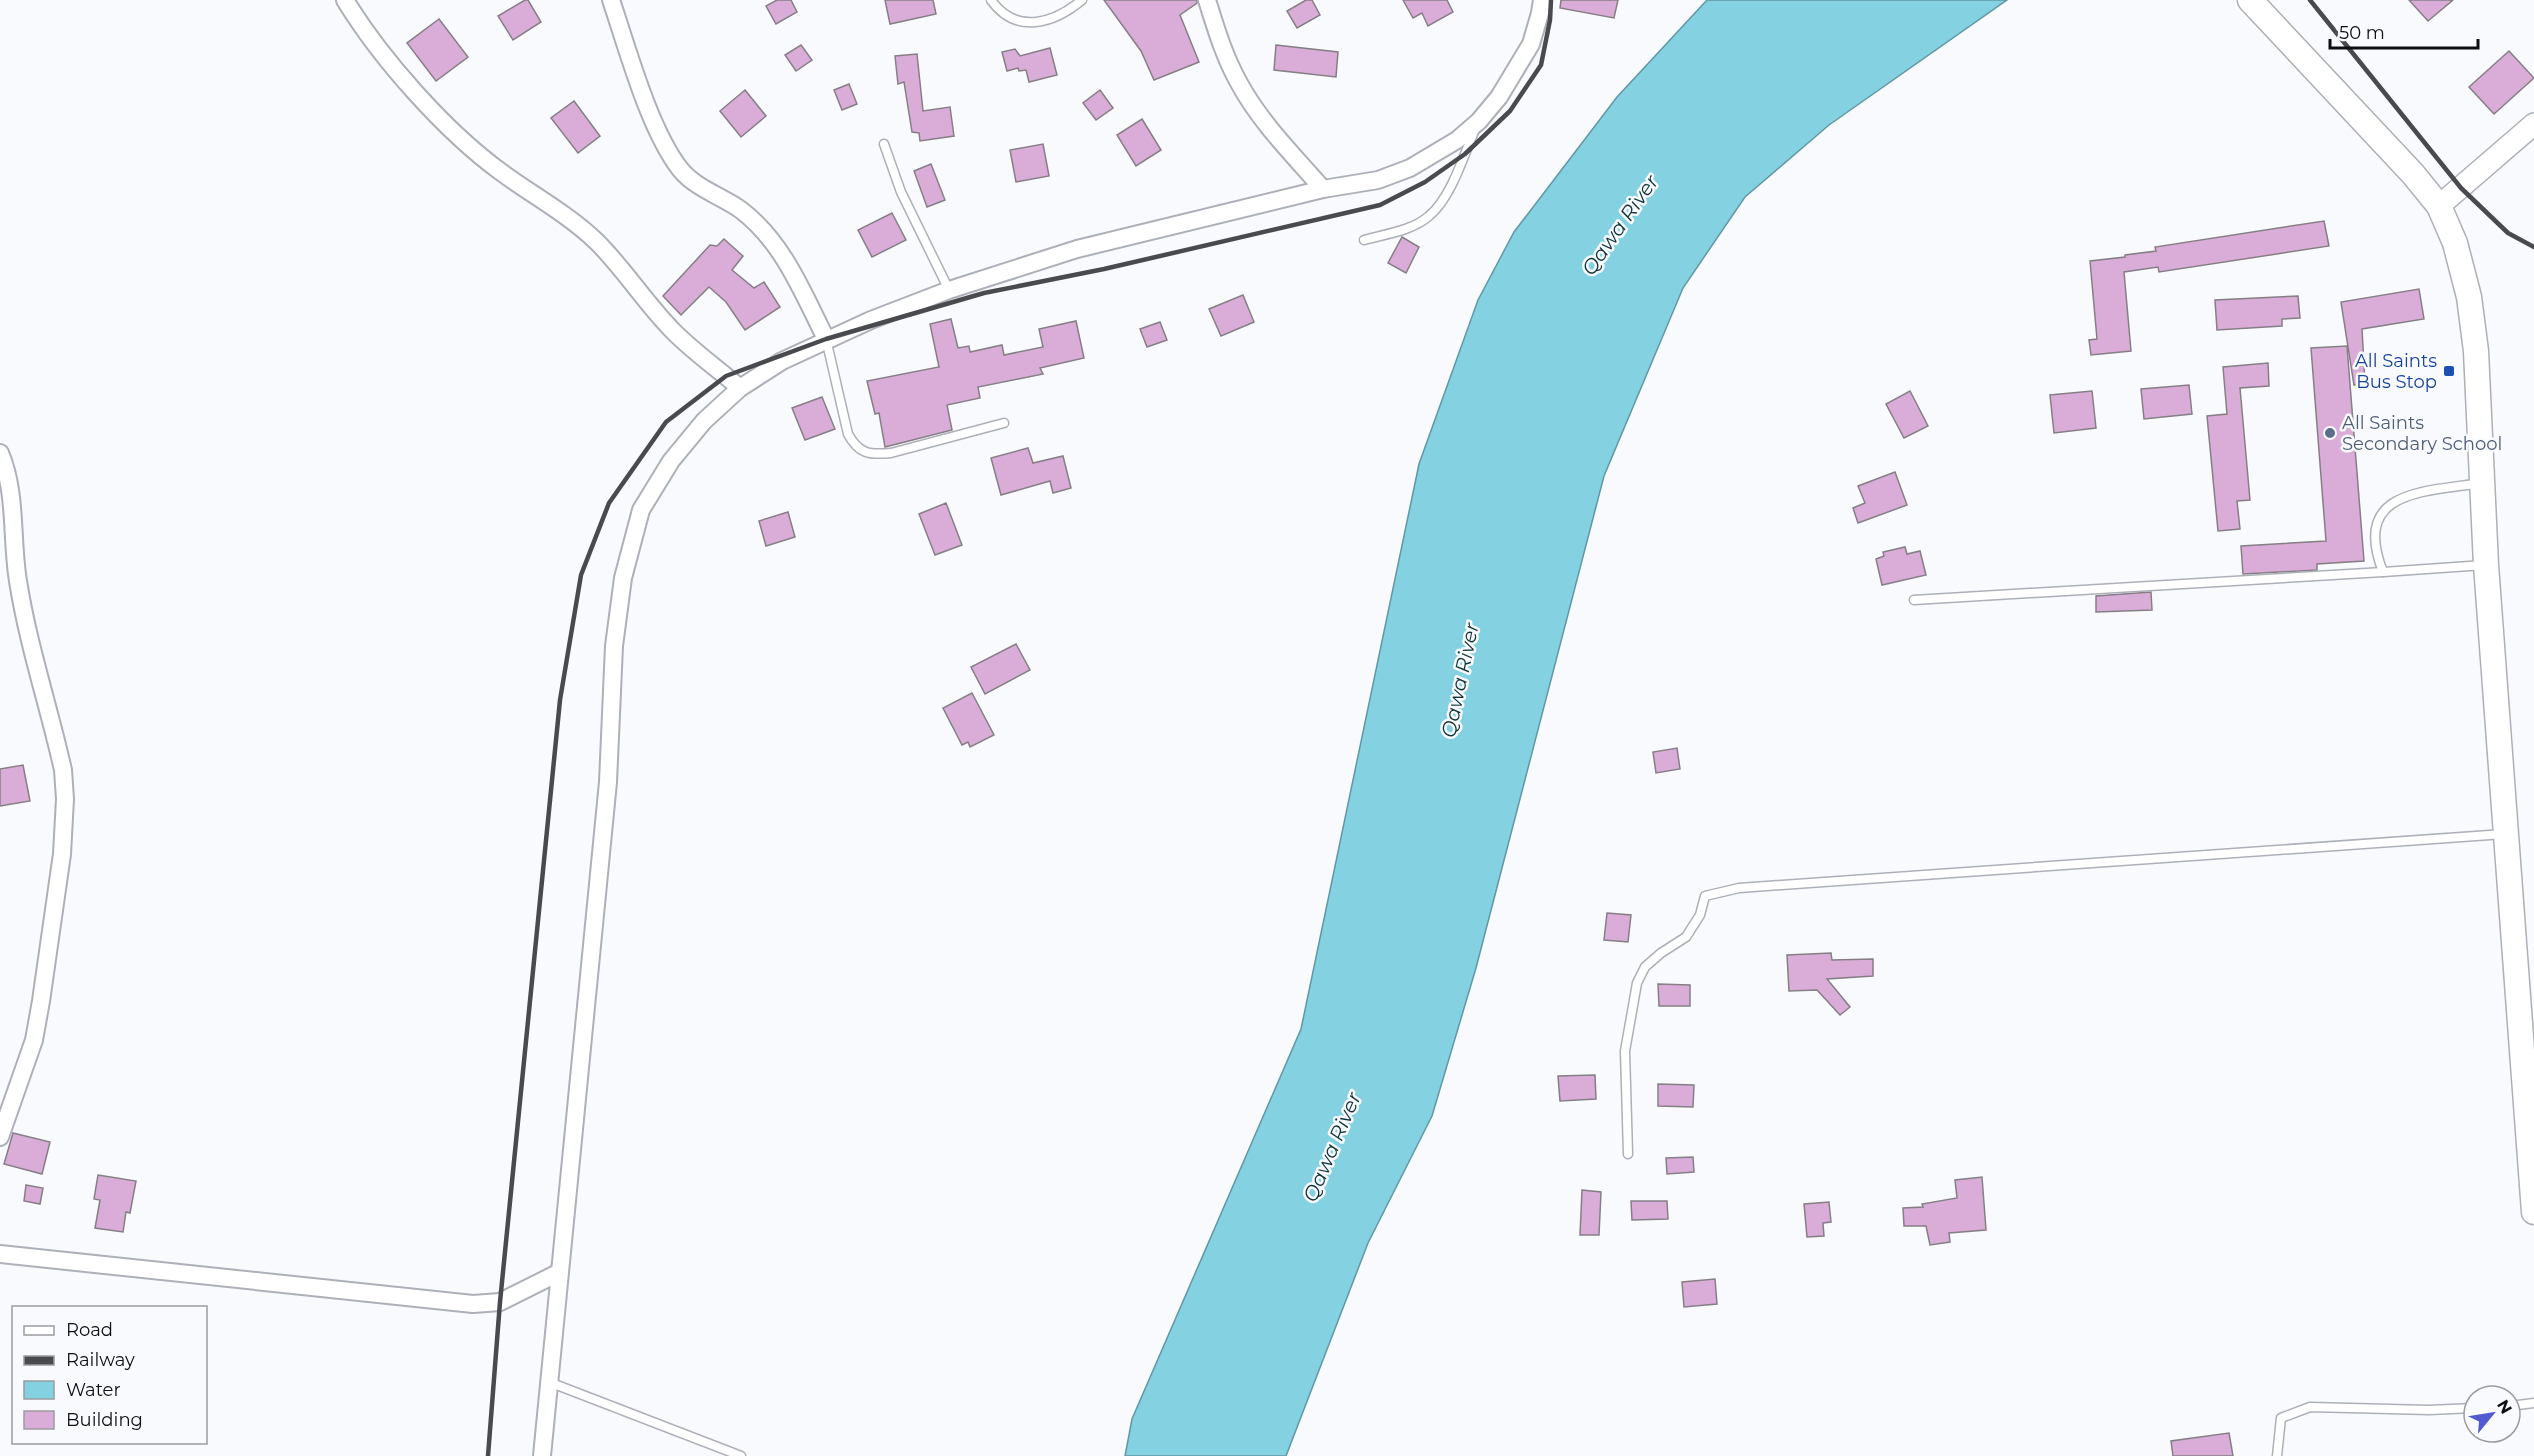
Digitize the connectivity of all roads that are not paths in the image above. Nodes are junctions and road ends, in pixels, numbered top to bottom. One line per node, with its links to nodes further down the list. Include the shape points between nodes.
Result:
1 (345, 0): 16 (street, via 377,48 459,137 596,241 673,331)
2 (611, 0): 15 (street, via 652,118 681,171 713,196 740,209 769,236)
3 (991, 0): 4 (lane, via 1000,12 1023,22 1044,22)
4 (1082, 0)
5 (1207, 0): 11 (street, via 1219,41 1240,85)
6 (1542, 0): 8 (street, via 1531,44 1499,97)
7 (2250, 0): 12 (main road)
8 (1479, 121): 11 (street, via 1457,140 1410,168 1378,180); 13 (lane, via 1447,193 1430,216 1408,228)
9 (2534, 124): 12 (street)
10 (884, 144): 14 (lane, via 901,192)
11 (1323, 189): 14 (street, via 1129,234)
12 (2439, 206): 19 (main road, via 2455,243 2469,297)
13 (1364, 240)
14 (950, 290): 15 (street)
15 (826, 339): 16 (street); 17 (lane, via 848,434 863,453 891,453)
16 (740, 388): 28 (street, via 670,461 641,510 623,578 614,646 606,794)
17 (1004, 423)
18 (0, 453): 24 (street, via 12,500 18,584 60,759 65,799 62,854 34,1040)
19 (2484, 483): 20 (main road); 21 (lane, via 2433,490 2388,505 2374,532)
20 (2486, 565): 21 (lane); 23 (main road)
21 (2383, 572): 22 (lane)
22 (1914, 600)
23 (2507, 834): 25 (lane, via 1739,888 1705,896 1700,915 1686,937 1646,967 1637,983 1625,1051); 26 (main road)
24 (0, 1137)
25 (1628, 1154)
26 (2534, 1212)
27 (0, 1254): 28 (street, via 473,1304 500,1302)
28 (558, 1273): 29 (street)
29 (549, 1382): 31 (street); 32 (lane)
30 (2462, 1409): 33 (lane, via 2310,1407 2281,1418)
31 (542, 1456)
32 (741, 1456)
33 (2277, 1456)

